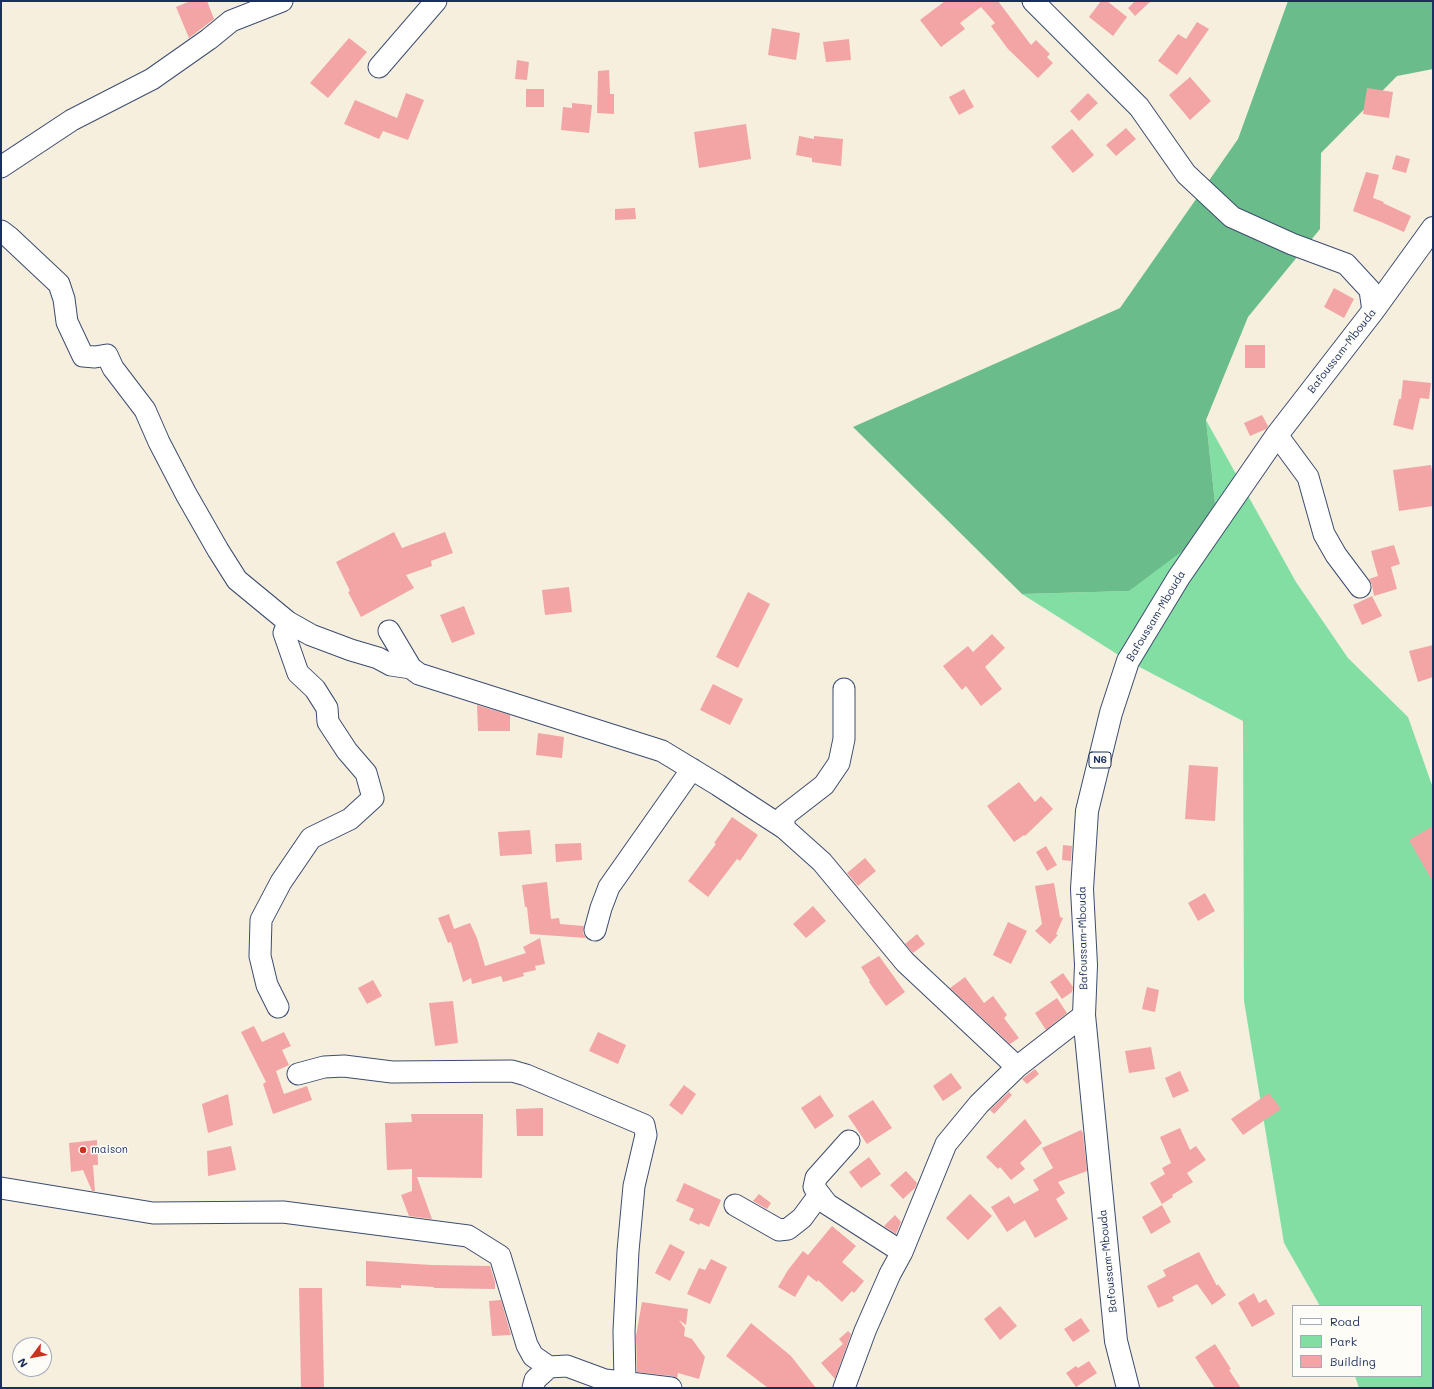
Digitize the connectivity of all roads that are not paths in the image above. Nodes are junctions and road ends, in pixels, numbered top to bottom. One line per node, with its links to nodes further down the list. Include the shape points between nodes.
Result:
1 (282, 1): 5 (street, via 231,21 152,79 72,120)
2 (436, 1): 4 (street)
3 (1033, 1): 8 (street, via 1139,107 1186,174 1232,217 1292,244 1346,264 1370,290)
4 (379, 67)
5 (1, 167)
6 (1433, 228): 8 (highway, Bafoussam-Mbouda / N6)
7 (1, 231): 11 (street, via 58,284 64,299 67,322 83,356 107,355 113,368 145,410 186,494 238,580)
8 (1373, 312): 9 (highway, Bafoussam-Mbouda / N6)
9 (1277, 435): 10 (street, via 1308,477 1324,534); 19 (highway, Bafoussam-Mbouda / N6, via 1179,578 1128,661 1111,713 1087,811 1082,889 1086,965)
10 (1360, 587)
11 (288, 622): 13 (street, via 311,635 344,648 378,658 391,665); 18 (street, via 284,633 298,673 315,689 327,708 328,722 347,751 366,773 373,798 350,819 311,838 281,882 261,920 260,956 267,985)
12 (389, 631): 13 (street)
13 (412, 668): 15 (street, via 419,674 662,751)
14 (844, 689): 16 (street, via 844,739 839,763 824,785 784,816)
15 (692, 769): 16 (street); 17 (street, via 609,887)
16 (784, 828): 20 (street, via 822,862 905,962)
17 (595, 930)
18 (278, 1007)
19 (1084, 1016): 20 (street); 32 (highway, Bafoussam-Mbouda / N6, via 1116,1341)
20 (1017, 1067): 26 (street, via 979,1104 946,1144)
21 (298, 1074): 28 (street, via 324,1067 344,1066 392,1072 512,1071 644,1125 646,1135 634,1186 628,1251 624,1331)
22 (849, 1141): 24 (street, via 816,1178 814,1187)
23 (1, 1188): 27 (street, via 153,1213 283,1212 468,1236 500,1256 527,1345 532,1356)
24 (819, 1195): 25 (street, via 802,1218 788,1229 779,1230); 26 (street, via 827,1204)
25 (735, 1205)
26 (902, 1252): 31 (street, via 865,1331)
27 (549, 1367): 28 (street, via 567,1366 605,1380); 29 (street, via 535,1380)
28 (625, 1383): 30 (street)
29 (533, 1388)
30 (671, 1388)
31 (844, 1388)
32 (1128, 1388)

